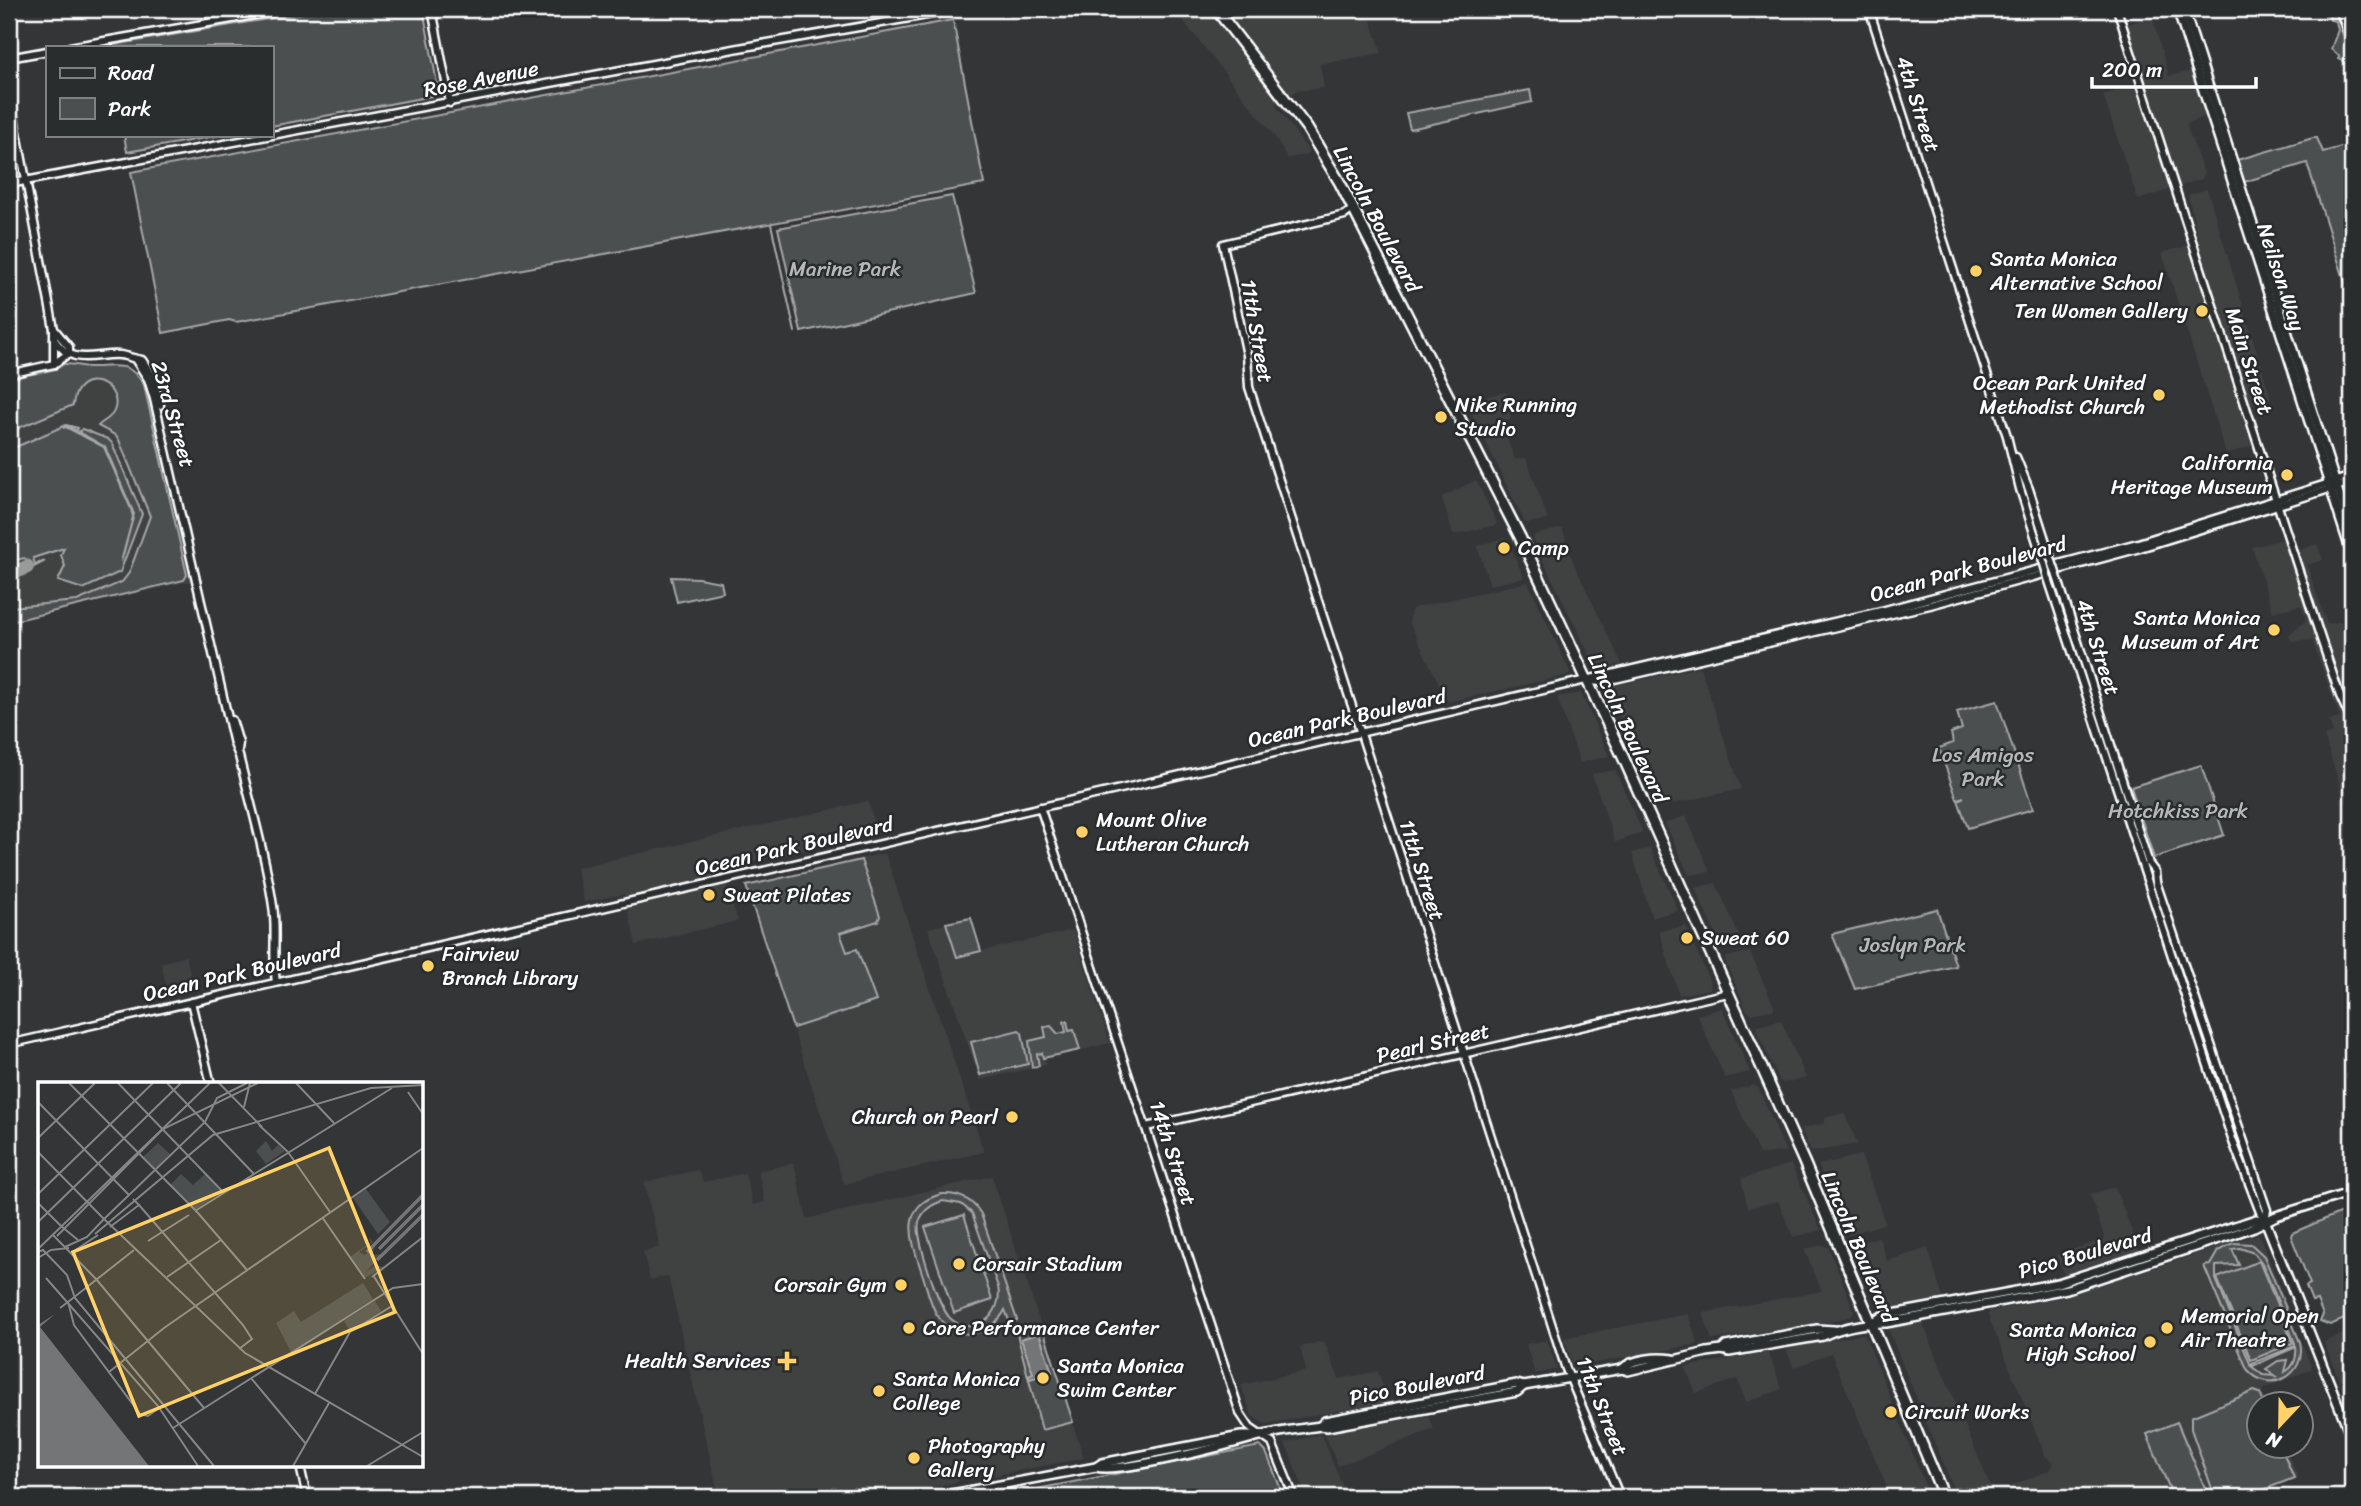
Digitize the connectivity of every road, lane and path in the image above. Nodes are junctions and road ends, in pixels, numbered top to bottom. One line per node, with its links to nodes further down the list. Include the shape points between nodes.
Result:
1 (289, 9): 11 (street)
2 (432, 9): 15 (street)
3 (961, 9): 15 (street, Rose Avenue)
4 (1216, 9): 20 (highway, Lincoln Boulevard, via 1308,130)
5 (1869, 9): 26 (street, 4th Street)
6 (2118, 9): 30 (street, Main Street)
7 (2177, 9): 29 (main road, Neilson Way)
8 (2184, 9): 29 (main road, Neilson Way)
9 (2342, 9): 10 (street)
10 (2351, 41)
11 (76, 46)
12 (46, 51): 13 (street)
13 (9, 58)
14 (9, 90): 18 (street)
15 (450, 103): 16 (street, Rose Avenue)
16 (273, 135)
17 (270, 136): 18 (street, Rose Avenue)
18 (25, 181): 19 (street, Rose Avenue); 21 (street)
19 (9, 184)
20 (1354, 208): 38 (highway, Lincoln Boulevard); 40 (street, 11th Street, via 1345,215 1223,244 1247,355 1250,392)
21 (54, 329): 22 (street); 23 (street)
22 (54, 340): 23 (street); 24 (street)
23 (69, 353): 24 (street); 44 (street, 23rd Street, via 142,360 155,380 273,904)
24 (54, 364): 25 (street)
25 (9, 374)
26 (2007, 436): 42 (street, 4th Street, bridge, via 2029,489); 43 (street, 4th Street, bridge, via 2048,578)
27 (2352, 476): 29 (street, Ocean Park Boulevard)
28 (2352, 482): 29 (street, Ocean Park Boulevard)
29 (2333, 485): 30 (street, Ocean Park Boulevard); 31 (main road, Neilson Way); 32 (main road, Neilson Way)
30 (2277, 503): 33 (street, Ocean Park Boulevard); 35 (street, Ocean Park Boulevard, via 2140,548); 39 (street, Main Street)
31 (2352, 534)
32 (2352, 556)
33 (1861, 615): 34 (street, Ocean Park Boulevard); 35 (street, via 1862,619)
34 (1853, 617): 36 (street); 37 (street, Ocean Park Boulevard)
35 (1848, 625): 36 (street, Ocean Park Boulevard)
36 (1834, 628): 37 (street, Ocean Park Boulevard)
37 (1765, 641): 38 (street, Ocean Park Boulevard); 38 (street, Ocean Park Boulevard, via 1602,682)
38 (1587, 681): 40 (street, Ocean Park Boulevard); 45 (highway, Lincoln Boulevard)
39 (2352, 722)
40 (1359, 732): 41 (street, Ocean Park Boulevard); 48 (street, 11th Street)
41 (1040, 807): 44 (street, Ocean Park Boulevard); 50 (street, 14th Street)
42 (2154, 872): 43 (street); 52 (street, 4th Street, via 2267,1210)
43 (2145, 874): 52 (street, 4th Street, via 2232,1139)
44 (276, 982): 46 (street, Ocean Park Boulevard)
45 (1728, 993): 48 (street, Pearl Street); 53 (highway, Lincoln Boulevard)
46 (191, 1002): 47 (street, Ocean Park Boulevard); 49 (street)
47 (9, 1044)
48 (1463, 1054): 50 (street, Pearl Street); 54 (street, 11th Street)
49 (211, 1082)
50 (1146, 1127): 55 (street, 14th Street, via 1240,1413)
51 (2352, 1192): 52 (main road, Pico Boulevard)
52 (2265, 1220): 53 (main road, Pico Boulevard, via 2256,1219 2058,1283 1882,1316); 56 (main road, 4th Street)
53 (1872, 1323): 54 (main road, Pico Boulevard, via 1817,1329 1726,1346 1664,1364); 63 (highway, Lincoln Boulevard)
54 (1570, 1379): 55 (main road, Pico Boulevard); 62 (street, 11th Street)
55 (1261, 1436): 58 (main road, Pico Boulevard, via 1102,1463); 61 (street, 14th Street, via 1272,1443)
56 (2352, 1439)
57 (300, 1468): 59 (street)
58 (971, 1494): 60 (main road, Pico Boulevard)
59 (307, 1497)
60 (936, 1497)
61 (1294, 1497)
62 (1620, 1497)
63 (1944, 1497)

